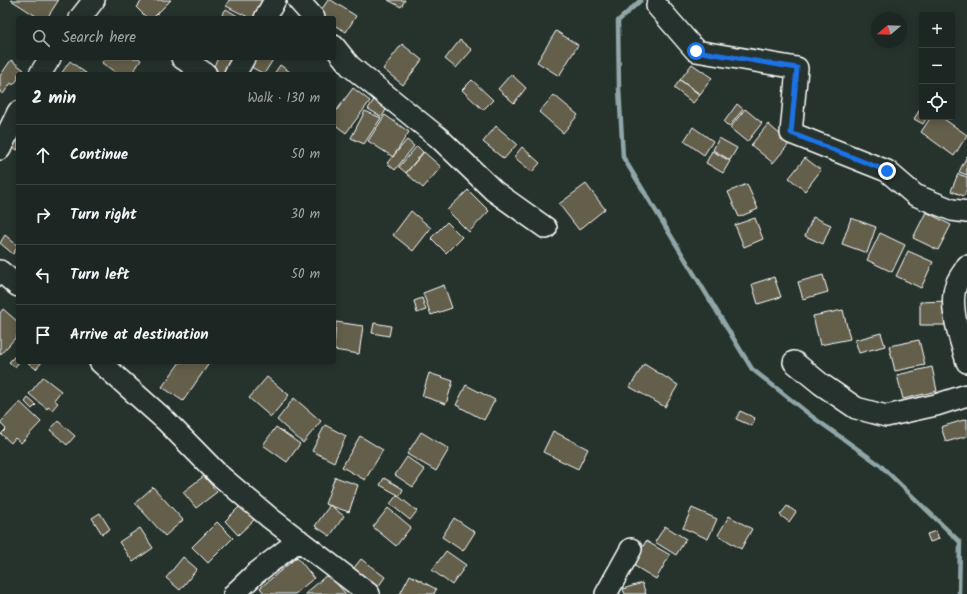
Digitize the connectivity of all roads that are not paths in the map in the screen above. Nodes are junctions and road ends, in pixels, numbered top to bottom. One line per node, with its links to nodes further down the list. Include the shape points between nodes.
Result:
1 (94, 0): 5 (street)
2 (275, 0): 6 (street)
3 (298, 0): 7 (street)
4 (657, 6): 17 (street, via 696,51 797,68 791,133 887,171 915,195 952,210)
5 (82, 16)
6 (266, 16)
7 (312, 16)
8 (336, 48): 18 (street, via 350,66 438,137 494,191)
9 (49, 60): 12 (street)
10 (185, 60): 13 (street)
11 (243, 60): 14 (street)
12 (41, 72)
13 (203, 72)
14 (236, 72)
15 (16, 116): 16 (street)
16 (0, 149)
17 (967, 212)
18 (546, 228)
19 (967, 266): 23 (street, via 956,285 954,296 955,319)
20 (0, 271): 21 (street)
21 (16, 284)
22 (794, 362): 25 (street, via 856,408 886,416)
23 (967, 362)
24 (102, 364): 26 (street, via 166,421 218,474)
25 (967, 395)
26 (299, 540): 28 (street); 29 (street)
27 (631, 548): 30 (street)
28 (234, 594)
29 (369, 594)
30 (606, 594)

